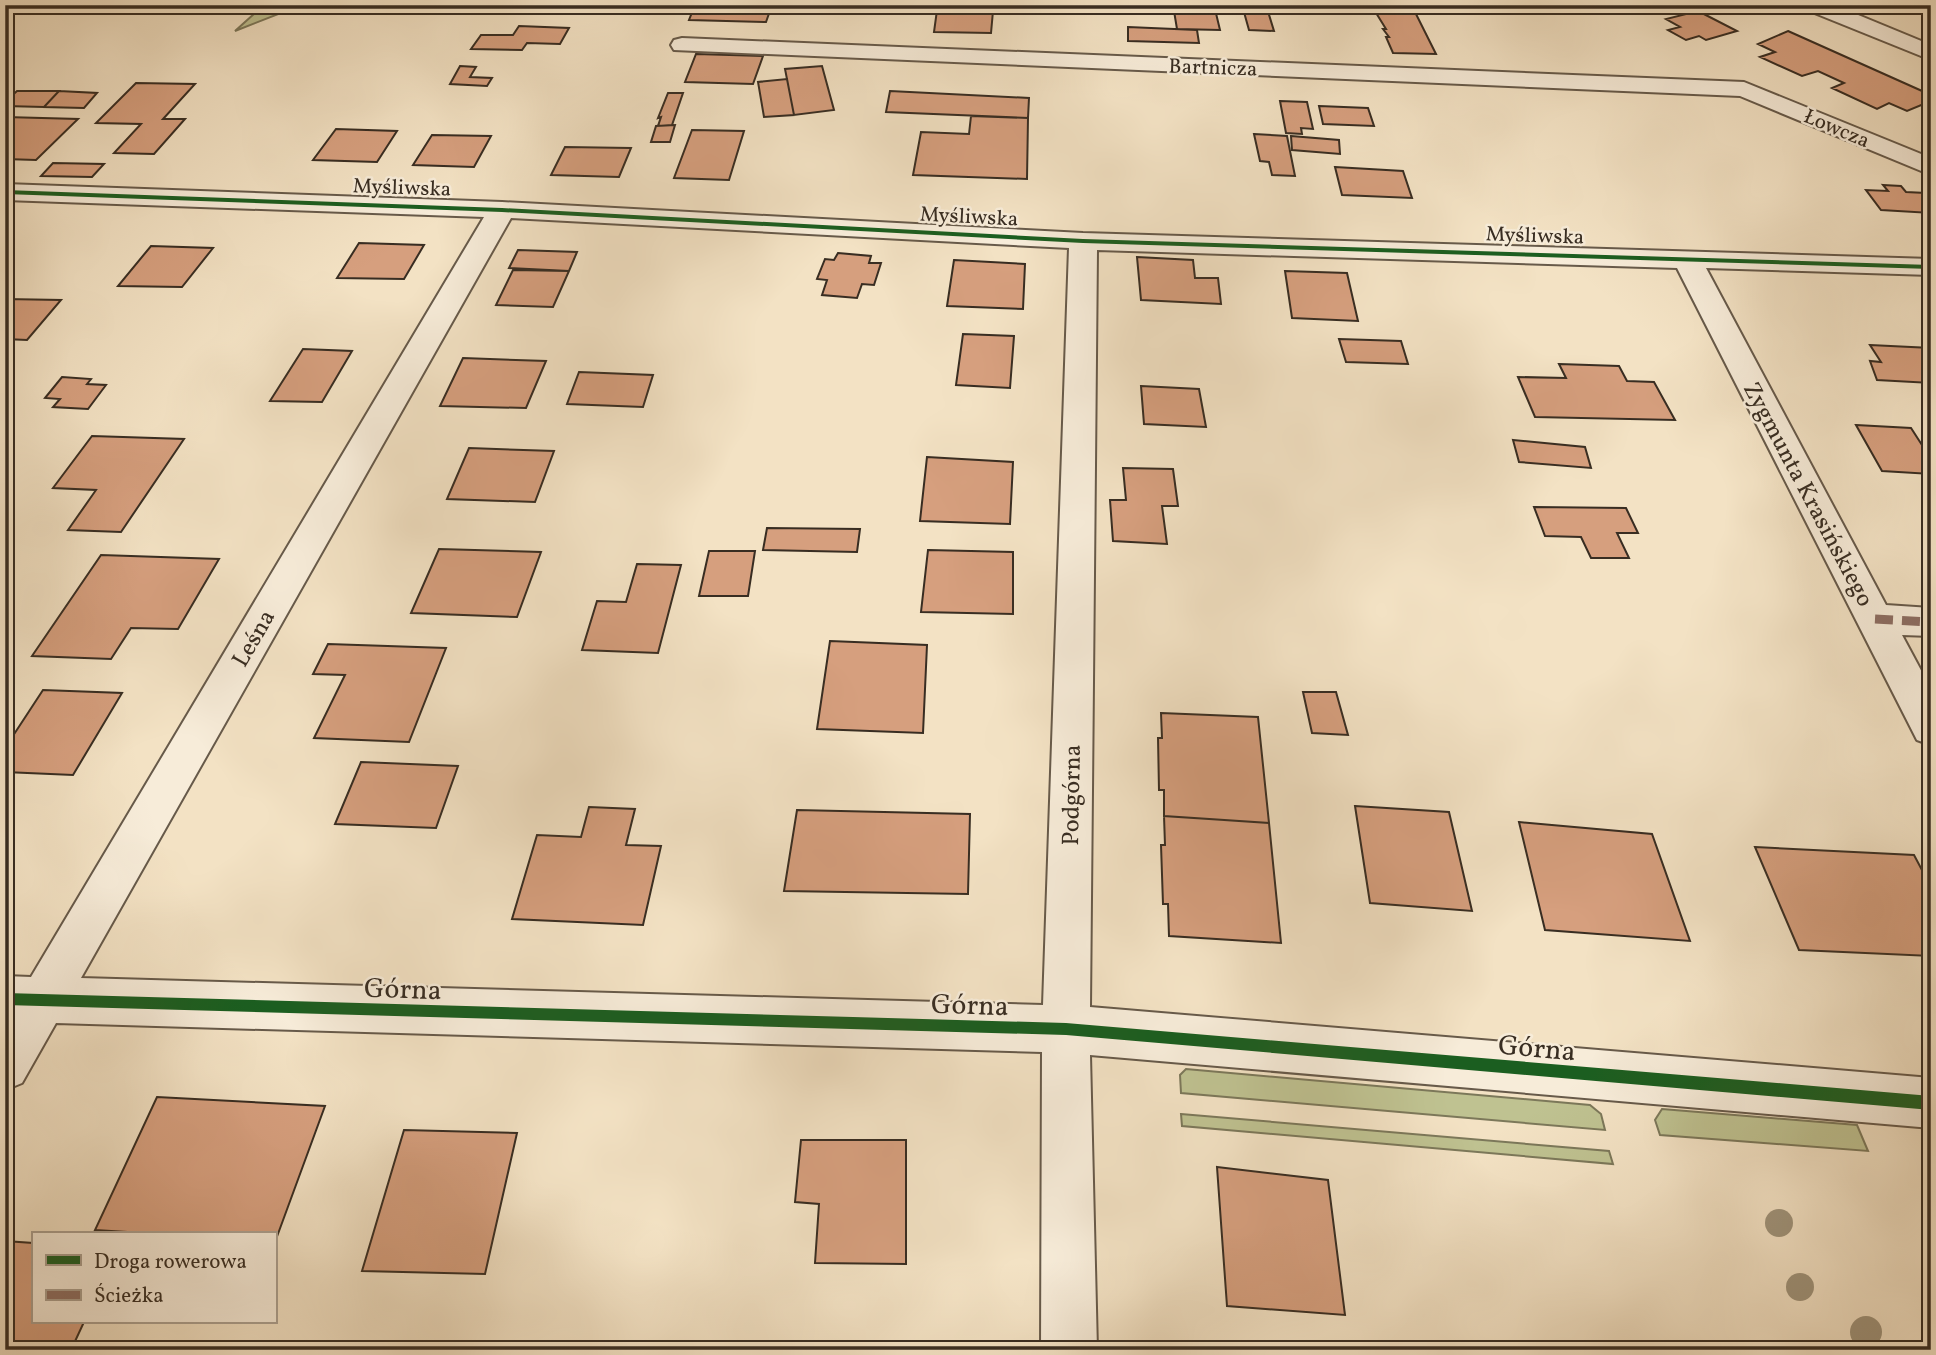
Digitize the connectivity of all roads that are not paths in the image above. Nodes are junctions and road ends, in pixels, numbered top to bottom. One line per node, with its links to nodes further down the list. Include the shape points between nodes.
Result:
1 (1815, 5): 3 (street)
2 (682, 45): 4 (street, Bartnicza)
3 (1931, 53)
4 (1744, 89): 5 (street, Łowcza)
5 (1931, 167)
6 (5, 192): 7 (street, Myśliwska)
7 (502, 210): 8 (street, Myśliwska); 14 (street, Leśna)
8 (1083, 241): 9 (street, Myśliwska); 15 (street, Podgórna)
9 (1687, 259): 10 (street, Myśliwska); 11 (street, Zygmunta Krasińskiego)
10 (1931, 267)
11 (1875, 619): 12 (street); 13 (street, Zygmunta Krasińskiego)
12 (1931, 622)
13 (1931, 728)
14 (24, 1000): 15 (street, Górna); 16 (street, Leśna)
15 (1066, 1029): 17 (street, Górna); 18 (street, Podgórna)
16 (5, 1066)
17 (1931, 1103)
18 (1069, 1350)

